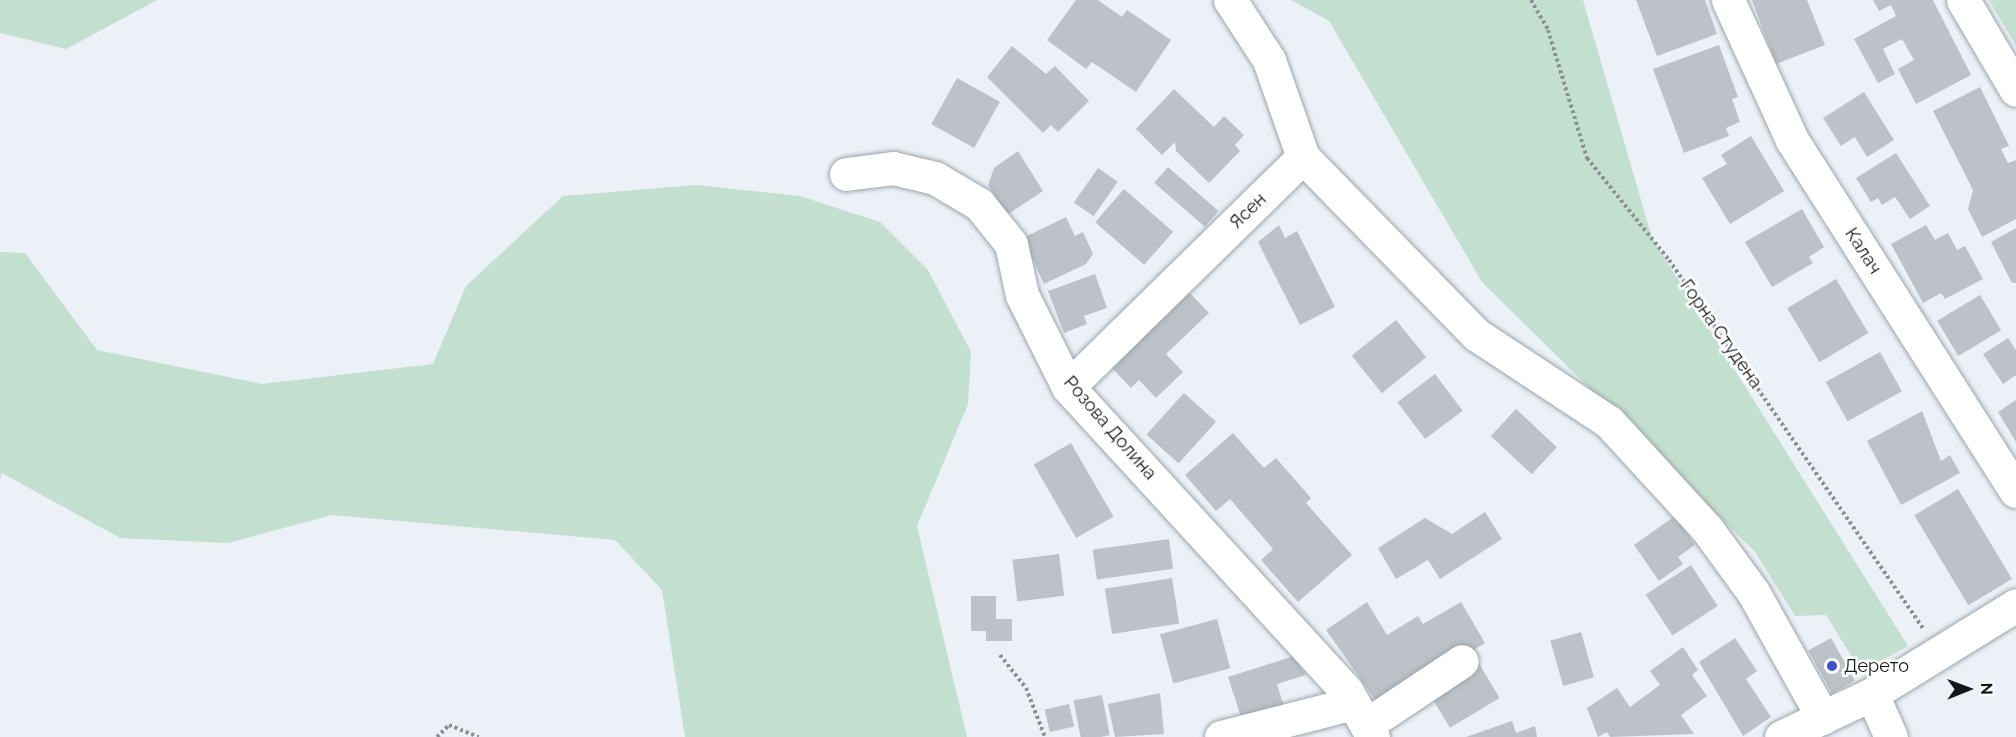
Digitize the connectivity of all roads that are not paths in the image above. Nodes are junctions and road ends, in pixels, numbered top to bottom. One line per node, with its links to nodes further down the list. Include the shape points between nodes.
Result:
1 (1230, 0): 5 (street, via 1269,60)
2 (1728, 0): 8 (street, Калач, via 1792,140)
3 (1963, 0): 4 (street)
4 (2016, 90)
5 (1304, 157): 7 (street, Ясен); 12 (street, via 1477,335 1617,431 1707,529 1753,592)
6 (846, 174): 7 (street, Розова Долина, via 893,168 935,178 979,204 1011,244 1022,295)
7 (1068, 387): 13 (street, Розова Долина)
8 (2016, 491)
9 (2016, 605): 11 (street)
10 (1462, 660): 13 (street)
11 (1872, 694): 12 (street); 16 (street)
12 (1823, 718): 14 (street)
13 (1364, 722): 15 (street)
14 (1783, 736)
15 (1221, 737)
16 (1891, 737)

